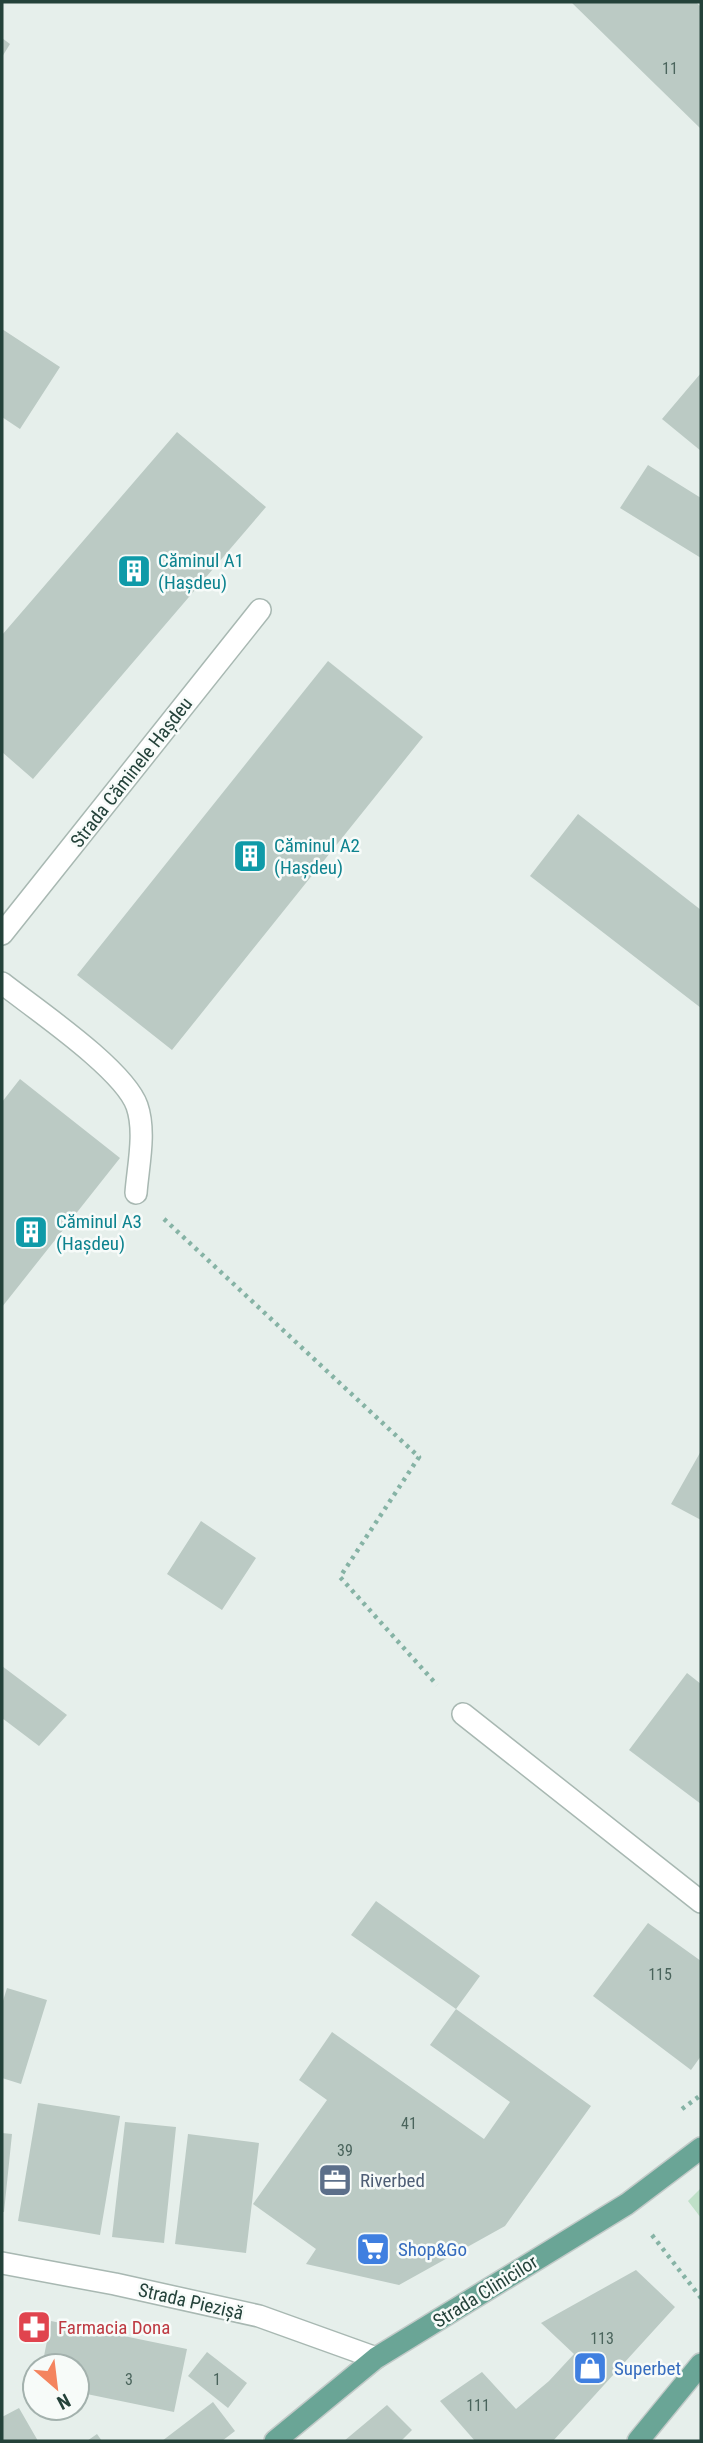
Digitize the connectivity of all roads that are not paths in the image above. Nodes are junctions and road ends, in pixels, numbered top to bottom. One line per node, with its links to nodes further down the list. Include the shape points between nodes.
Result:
1 (260, 610): 2 (street, Strada Căminele Hașdeu)
2 (2, 934)
3 (2, 983): 4 (street, via 126,1086 137,1107 141,1135)
4 (136, 1193)
5 (463, 1714): 6 (street)
6 (701, 1902)
7 (701, 2148): 9 (main road, Strada Clinicilor, via 627,2204)
8 (2, 2263): 9 (street, Strada Piezișă, via 259,2316)
9 (376, 2358): 11 (main road, Strada Clinicilor)
10 (701, 2364): 12 (main road)
11 (275, 2441)
12 (638, 2441)

